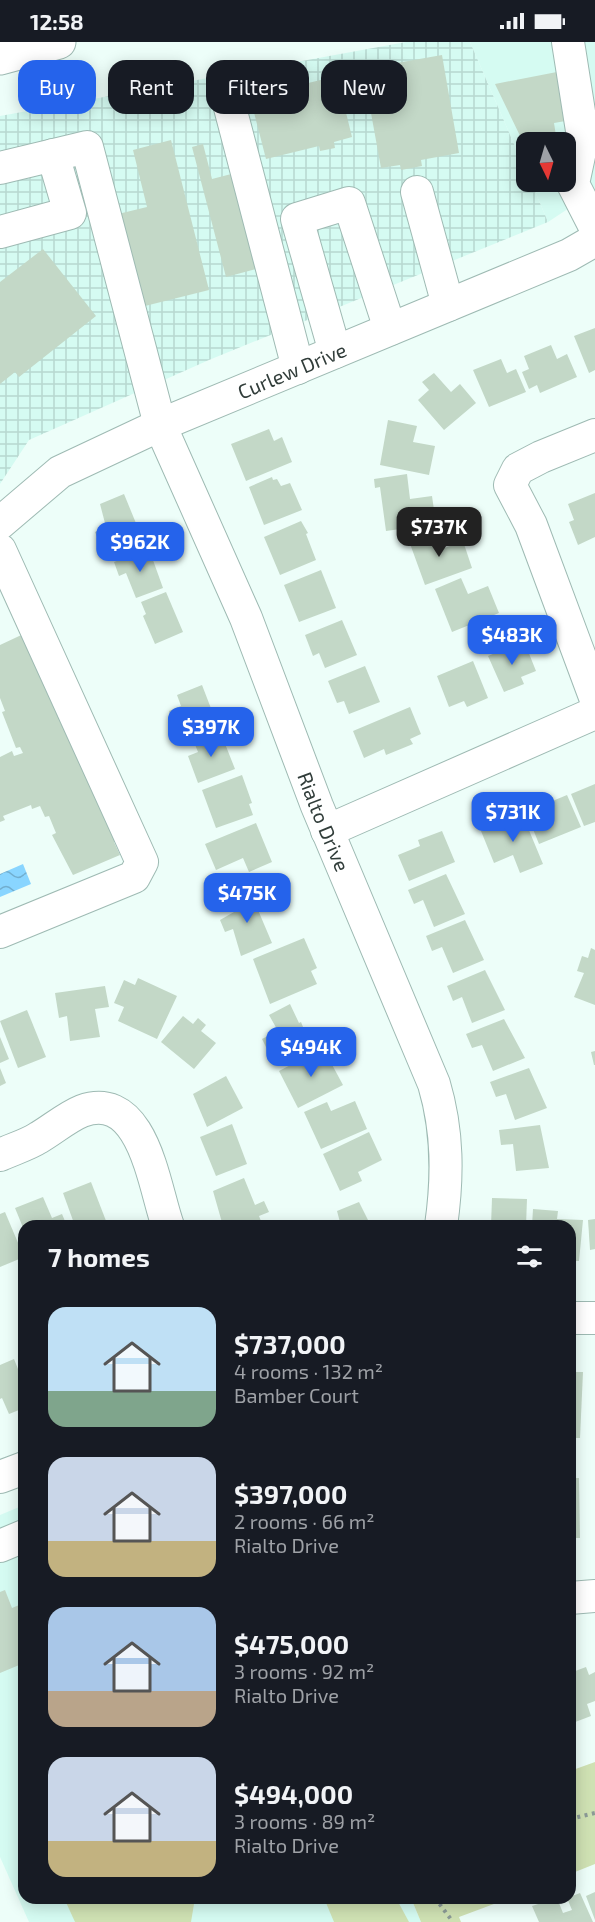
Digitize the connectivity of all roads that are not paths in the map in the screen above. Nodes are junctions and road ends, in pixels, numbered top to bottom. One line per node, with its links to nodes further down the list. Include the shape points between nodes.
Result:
1 (59, 42): 3 (main road)
2 (568, 42): 7 (street, via 584,137)
3 (0, 58)
4 (232, 114): 15 (street)
5 (53, 155): 6 (street); 10 (street, via 69,213); 16 (street, Rialto Drive, via 87,147)
6 (0, 168)
7 (584, 177): 9 (street)
8 (417, 192): 12 (street)
9 (595, 227)
10 (0, 231)
11 (595, 240): 12 (street, Curlew Drive, via 569,255)
12 (448, 305): 13 (street, Curlew Drive)
13 (390, 329): 14 (street, Curlew Drive); 14 (street, via 349,203 297,219)
14 (335, 352): 15 (street, Curlew Drive)
15 (298, 368): 16 (street, Curlew Drive)
16 (160, 425): 18 (street, Curlew Drive, via 60,472); 22 (street, Rialto Drive, via 246,618)
17 (595, 435): 20 (street, via 518,469 510,485 531,525)
18 (0, 523)
19 (0, 550): 23 (street, via 142,862 134,877)
20 (595, 697)
21 (595, 713): 22 (street)
22 (327, 831): 26 (street, Rialto Drive, via 443,1113 448,1183)
23 (0, 932)
24 (0, 1155): 25 (street, via 36,1140 83,1111 108,1109 128,1121 142,1139)
25 (166, 1220)
26 (442, 1220)
27 (576, 1318): 28 (street)
28 (595, 1318)
29 (18, 1470): 30 (street)
30 (0, 1478)
31 (18, 1538): 32 (street)
32 (0, 1546)
33 (595, 1596): 34 (street)
34 (576, 1598)

